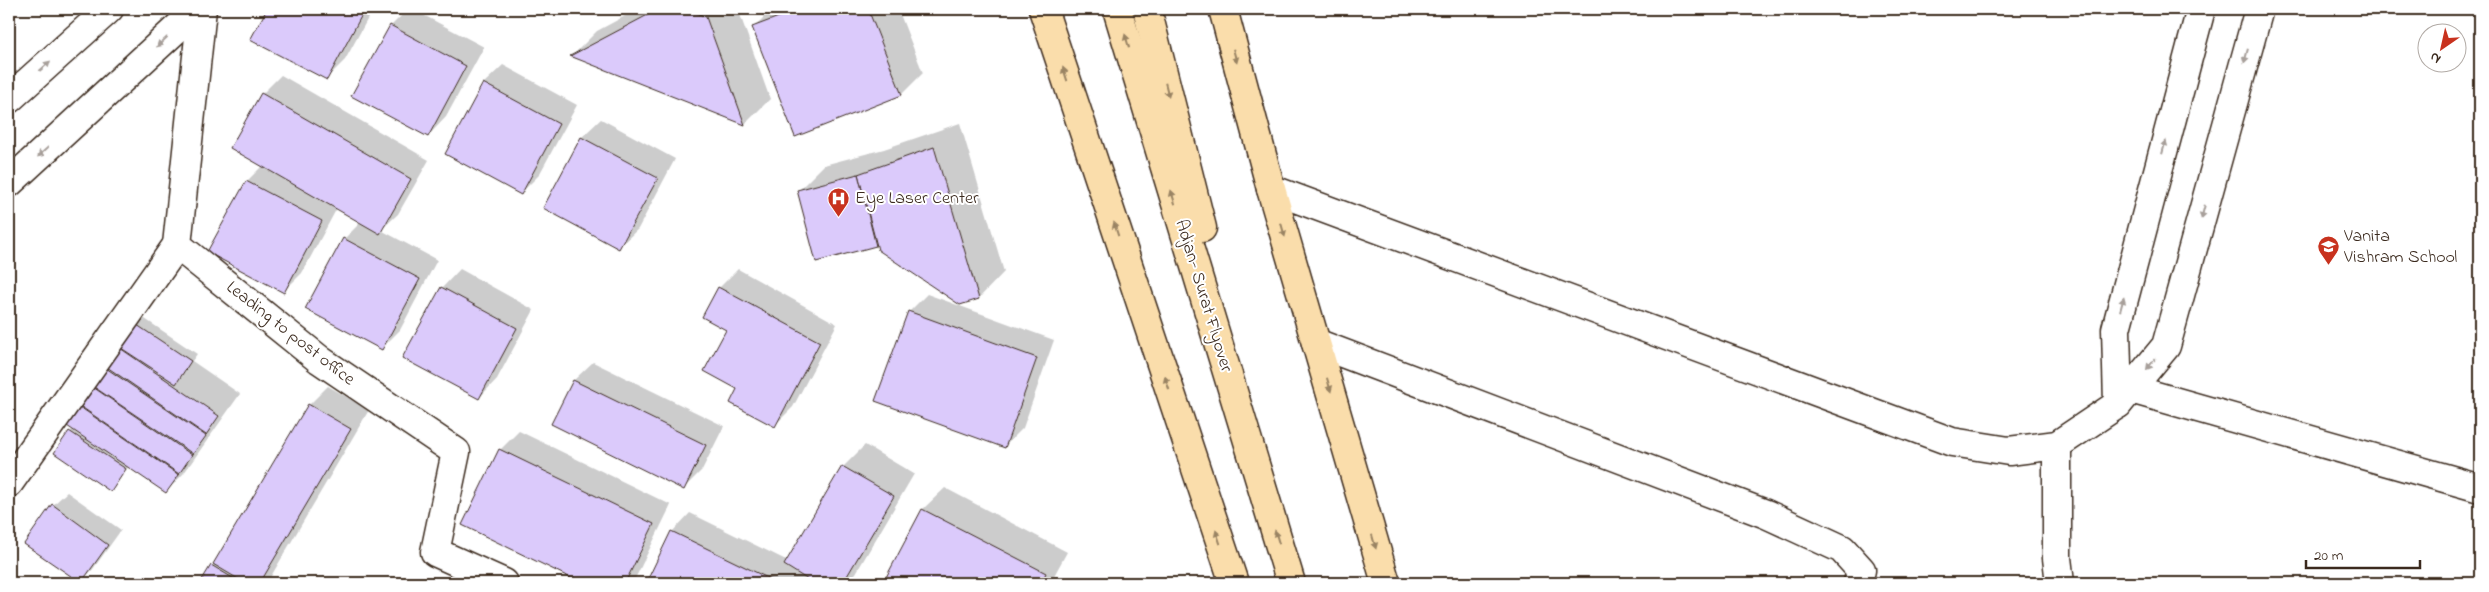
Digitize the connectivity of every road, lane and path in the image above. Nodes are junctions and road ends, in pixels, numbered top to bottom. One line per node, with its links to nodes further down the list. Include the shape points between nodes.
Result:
1 (109, 9): 10 (street, one-way to 1)
2 (198, 9): 11 (street, one-way to 11)
3 (202, 9): 13 (street)
4 (1043, 9): 20 (highway, one-way to 4)
5 (1117, 9): 21 (highway, Adjan- Surat Flyover, one-way to 5)
6 (1147, 9): 22 (highway, Adjan- Surat Flyover, one-way to 22, via 1196,207)
7 (1223, 9): 12 (highway, one-way to 12)
8 (2201, 9): 15 (street, one-way to 8, via 2116,329)
9 (2259, 9): 15 (street, one-way to 15, via 2166,346)
10 (9, 99)
11 (9, 183)
12 (1271, 189): 14 (highway, one-way to 14); 16 (street, via 1952,442 2009,452)
13 (177, 245): 17 (street); 19 (street, Leading to post office, via 320,360 456,452 435,552)
14 (1316, 344): 23 (highway, one-way to 23); 24 (street, via 1766,514 1842,549 1861,570)
15 (2124, 396): 16 (street); 18 (street)
16 (2057, 445): 25 (street)
17 (9, 484)
18 (2480, 488)
19 (504, 583)
20 (1234, 583)
21 (1291, 583)
22 (1310, 583)
23 (1386, 583)
24 (1858, 583)
25 (2060, 583)

